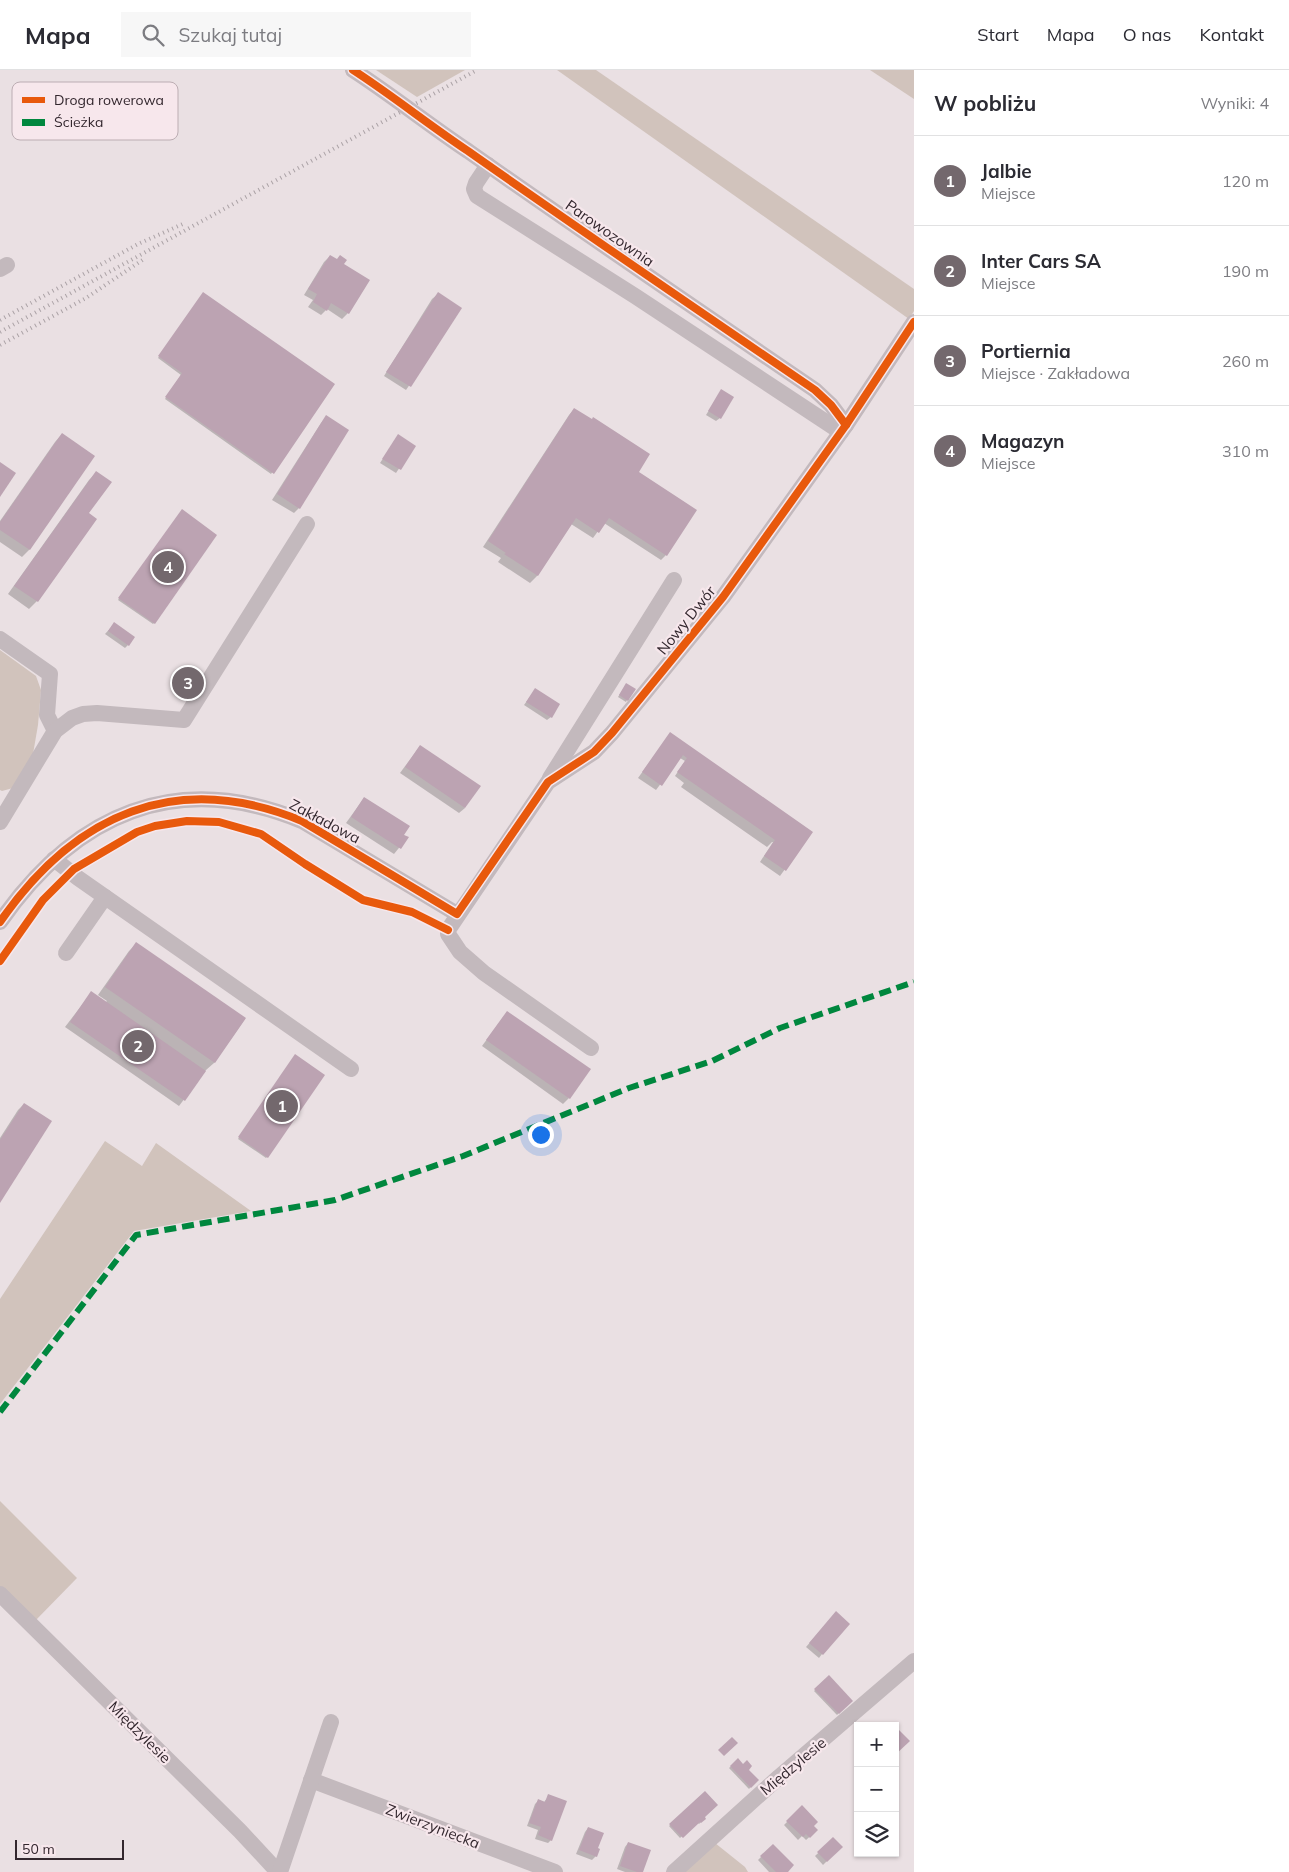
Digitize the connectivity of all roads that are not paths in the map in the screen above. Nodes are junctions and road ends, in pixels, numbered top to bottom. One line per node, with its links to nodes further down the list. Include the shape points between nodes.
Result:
1 (353, 70): 2 (street, Parowozownia)
2 (488, 165): 4 (street, Parowozownia, via 815,390 832,405); 4 (street, via 476,183 477,196)
3 (914, 322): 4 (street, Nowy Dwór)
4 (843, 428): 9 (street, Nowy Dwór, via 723,597 612,733 594,752)
5 (307, 524): 8 (street, via 184,720 83,714)
6 (674, 580): 9 (street)
7 (0, 639): 8 (street, via 50,674 47,715)
8 (55, 731): 10 (street)
9 (548, 782): 14 (street, Nowy Dwór)
10 (5, 803): 11 (street)
11 (0, 822)
12 (54, 859): 13 (street); 14 (street, Zakładowa, via 89,833 132,811 183,800 236,802 277,811 314,827); 15 (street, Zakładowa)
13 (105, 897): 16 (street); 18 (street)
14 (458, 914): 17 (street, Nowy Dwór, via 448,934 460,952 484,974)
15 (2, 917)
16 (66, 953)
17 (591, 1048)
18 (351, 1069)
19 (0, 1594): 23 (street, Międzylesie)
20 (914, 1661): 25 (street, Międzylesie)
21 (331, 1722): 22 (street)
22 (311, 1780): 23 (street); 24 (street, Zwierzyniecka)
23 (279, 1872)
24 (556, 1872)
25 (674, 1872)

